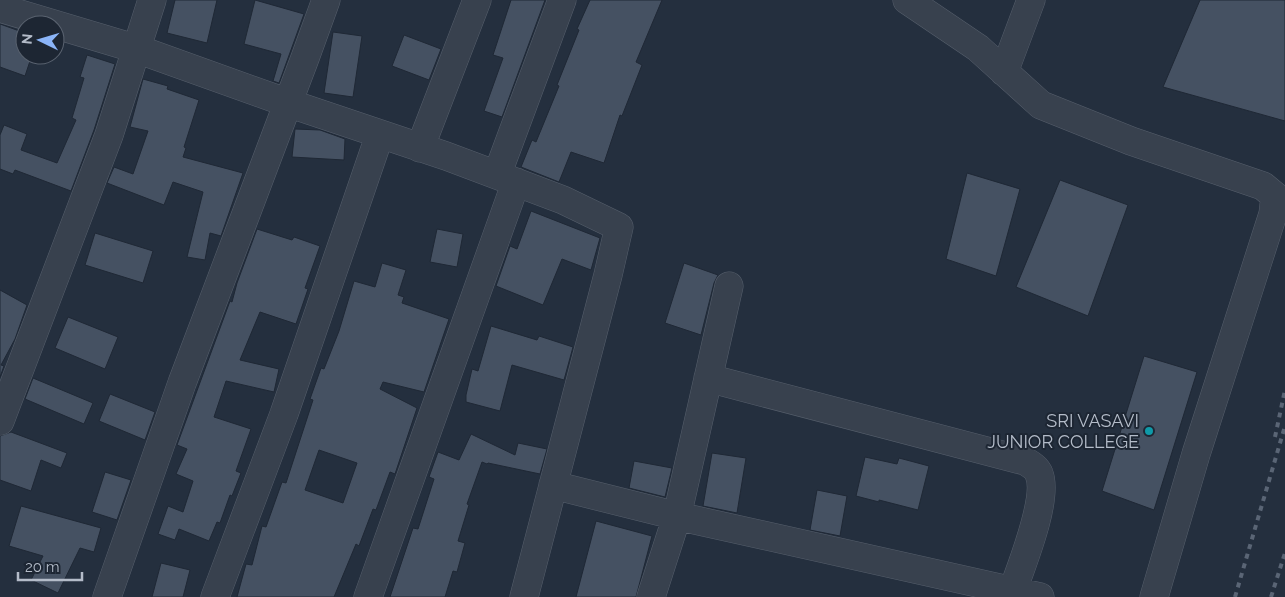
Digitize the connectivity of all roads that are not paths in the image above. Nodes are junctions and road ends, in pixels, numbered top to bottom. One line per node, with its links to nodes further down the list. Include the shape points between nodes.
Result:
1 (152, 0): 8 (street)
2 (326, 0): 10 (street)
3 (476, 0): 12 (street)
4 (562, 0): 13 (street)
5 (907, 0): 9 (street, via 978,48)
6 (1031, 0): 9 (street)
7 (0, 8): 8 (street)
8 (137, 49): 10 (street); 16 (street, via 109,135)
9 (1004, 72): 26 (street, via 1041,105 1131,141 1263,186 1276,196)
10 (288, 103): 11 (street); 20 (street, via 182,383)
11 (380, 134): 12 (street); 21 (street, via 284,414)
12 (420, 148): 13 (street)
13 (506, 179): 17 (street, via 563,200 619,227); 22 (street)
14 (729, 286): 15 (street)
15 (708, 378): 18 (street); 19 (street, via 1025,461 1039,472 1042,487 1034,532)
16 (0, 421)
17 (553, 485): 18 (street); 23 (street)
18 (677, 516): 19 (street); 24 (street)
19 (1013, 590): 25 (street)
20 (107, 597)
21 (215, 597)
22 (368, 597)
23 (524, 597)
24 (651, 597)
25 (1040, 597)
26 (1154, 597)

